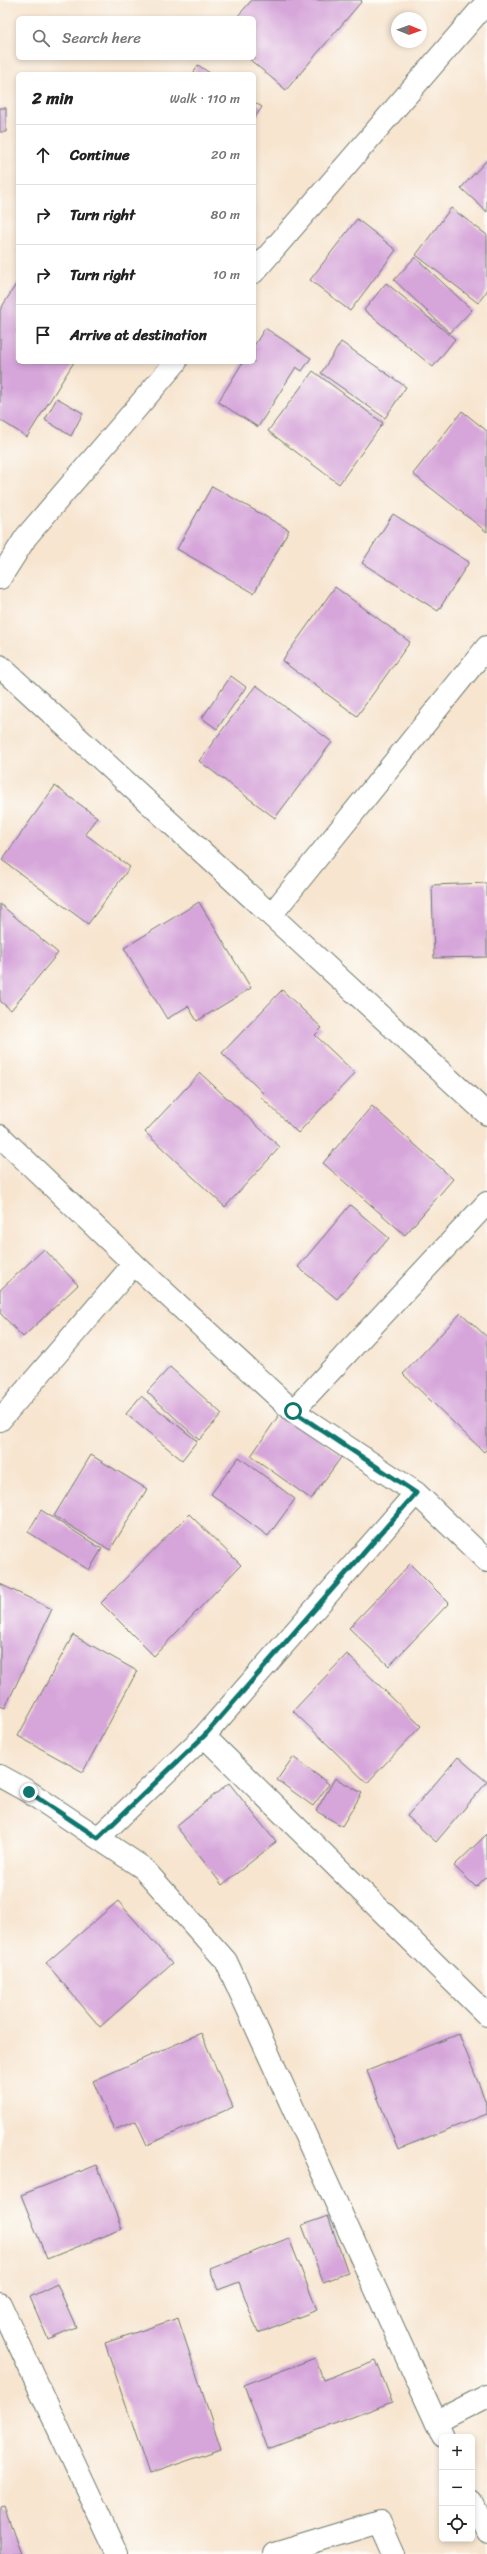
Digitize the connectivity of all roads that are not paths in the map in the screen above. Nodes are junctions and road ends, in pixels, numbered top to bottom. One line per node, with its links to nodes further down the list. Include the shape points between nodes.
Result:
1 (487, 2): 2 (street)
2 (256, 270)
3 (174, 364): 4 (street, via 26,537)
4 (0, 578)
5 (487, 647): 7 (street)
6 (0, 666): 7 (street)
7 (270, 914): 8 (street)
8 (487, 1114)
9 (0, 1136): 11 (street)
10 (487, 1203): 12 (street)
11 (134, 1264): 12 (street); 13 (street)
12 (293, 1411): 14 (street)
13 (0, 1420)
14 (416, 1493): 15 (street); 16 (street)
15 (487, 1561)
16 (204, 1736): 18 (street); 19 (street)
17 (0, 1776): 18 (street)
18 (98, 1838): 22 (street, via 142,1868 226,1961)
19 (487, 2014)
20 (0, 2304): 25 (street)
21 (487, 2396): 22 (street)
22 (440, 2429)
23 (475, 2506): 24 (street)
24 (487, 2534)
25 (117, 2554)
26 (274, 2554): 27 (street, via 380,2522)
27 (394, 2554)

